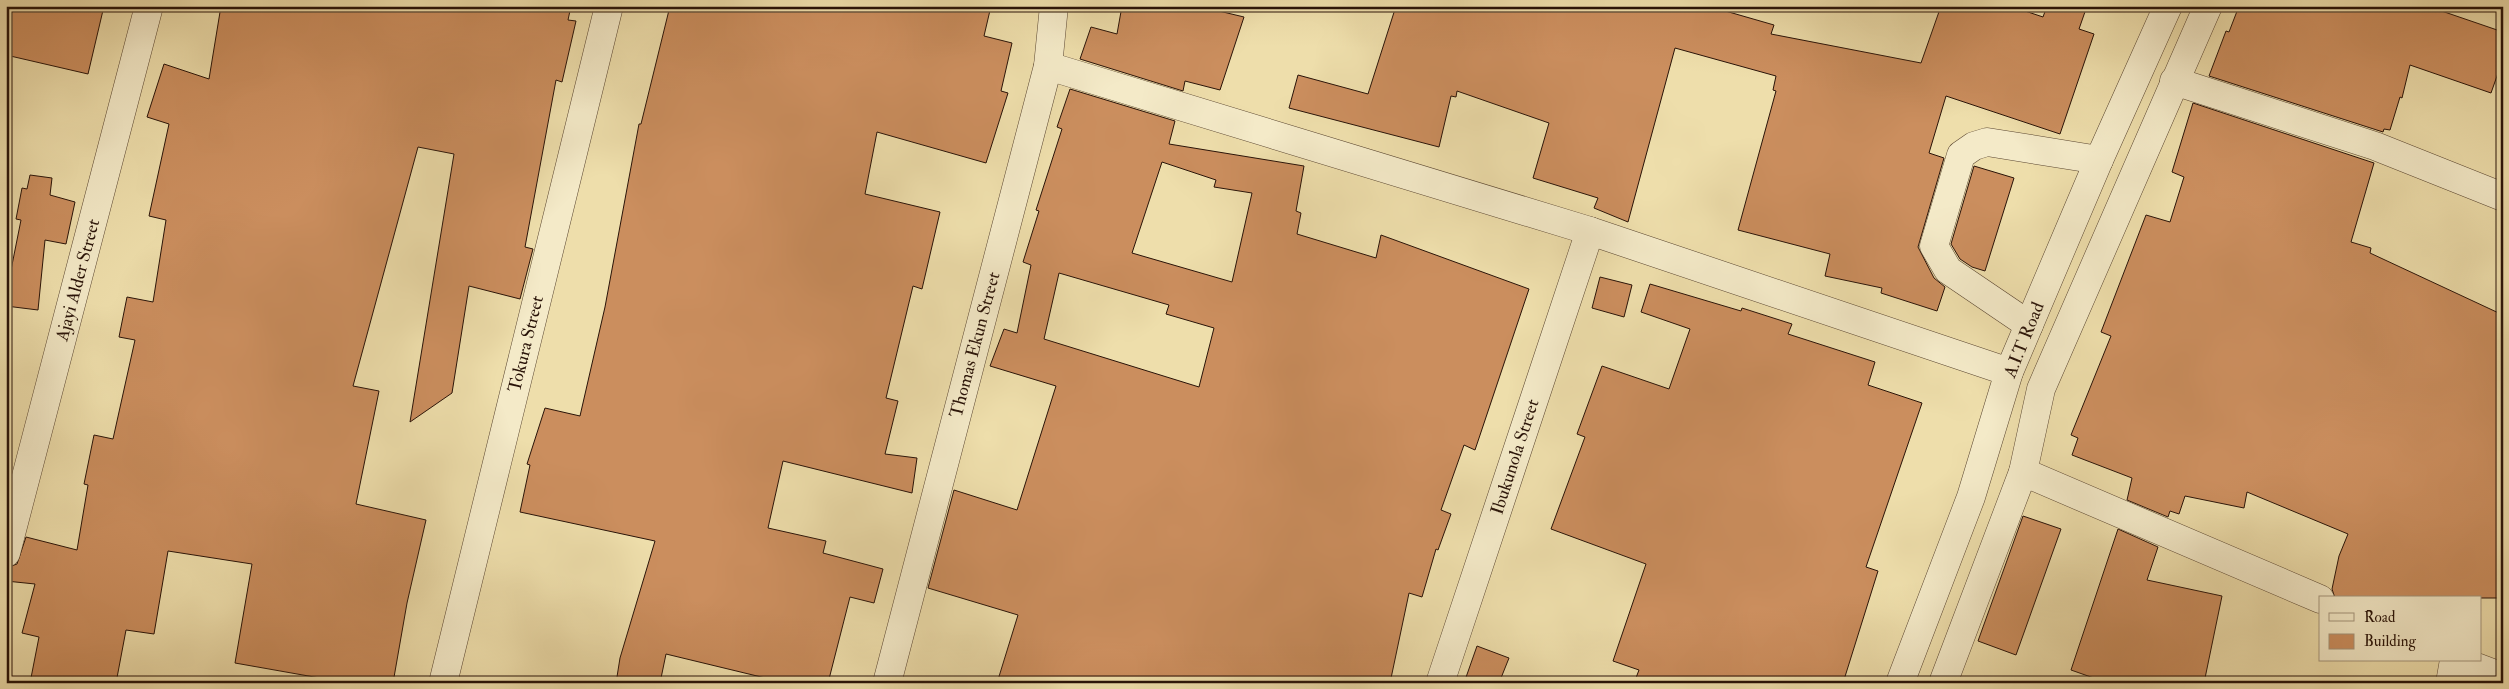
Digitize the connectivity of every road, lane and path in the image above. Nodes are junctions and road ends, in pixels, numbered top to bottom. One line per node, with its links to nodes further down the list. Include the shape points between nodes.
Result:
1 (149, 6): 16 (street, Ajayi Alder Street)
2 (609, 6): 21 (street, Tokura Street)
3 (1054, 6): 6 (street, Thomas Ekun Street)
4 (2168, 6): 8 (street, A.I.T Road)
5 (2208, 6): 7 (street, A.I.T Road)
6 (1048, 66): 12 (street); 22 (street, Thomas Ekun Street)
7 (2174, 82): 9 (street, via 2375,146); 11 (street, A.I.T Road)
8 (2098, 160): 10 (street, A.I.T Road); 13 (street, via 1987,142 1961,155 1934,246 1948,270)
9 (2503, 197)
10 (2080, 207): 11 (street); 13 (street, A.I.T Road)
11 (2114, 221): 15 (street, A.I.T Road, via 2041,389)
12 (1590, 231): 14 (street); 23 (street, Ibukunola Street)
13 (2029, 325): 14 (street, A.I.T Road)
14 (2009, 372): 24 (street, A.I.T Road, via 1970,497)
15 (2024, 472): 17 (street); 25 (street, A.I.T Road)
16 (6, 553)
17 (2319, 599)
18 (2454, 662): 26 (street)
19 (2463, 662): 20 (street)
20 (2503, 677)
21 (443, 683)
22 (887, 683)
23 (1440, 683)
24 (1900, 683)
25 (1943, 683)
26 (2450, 683)

